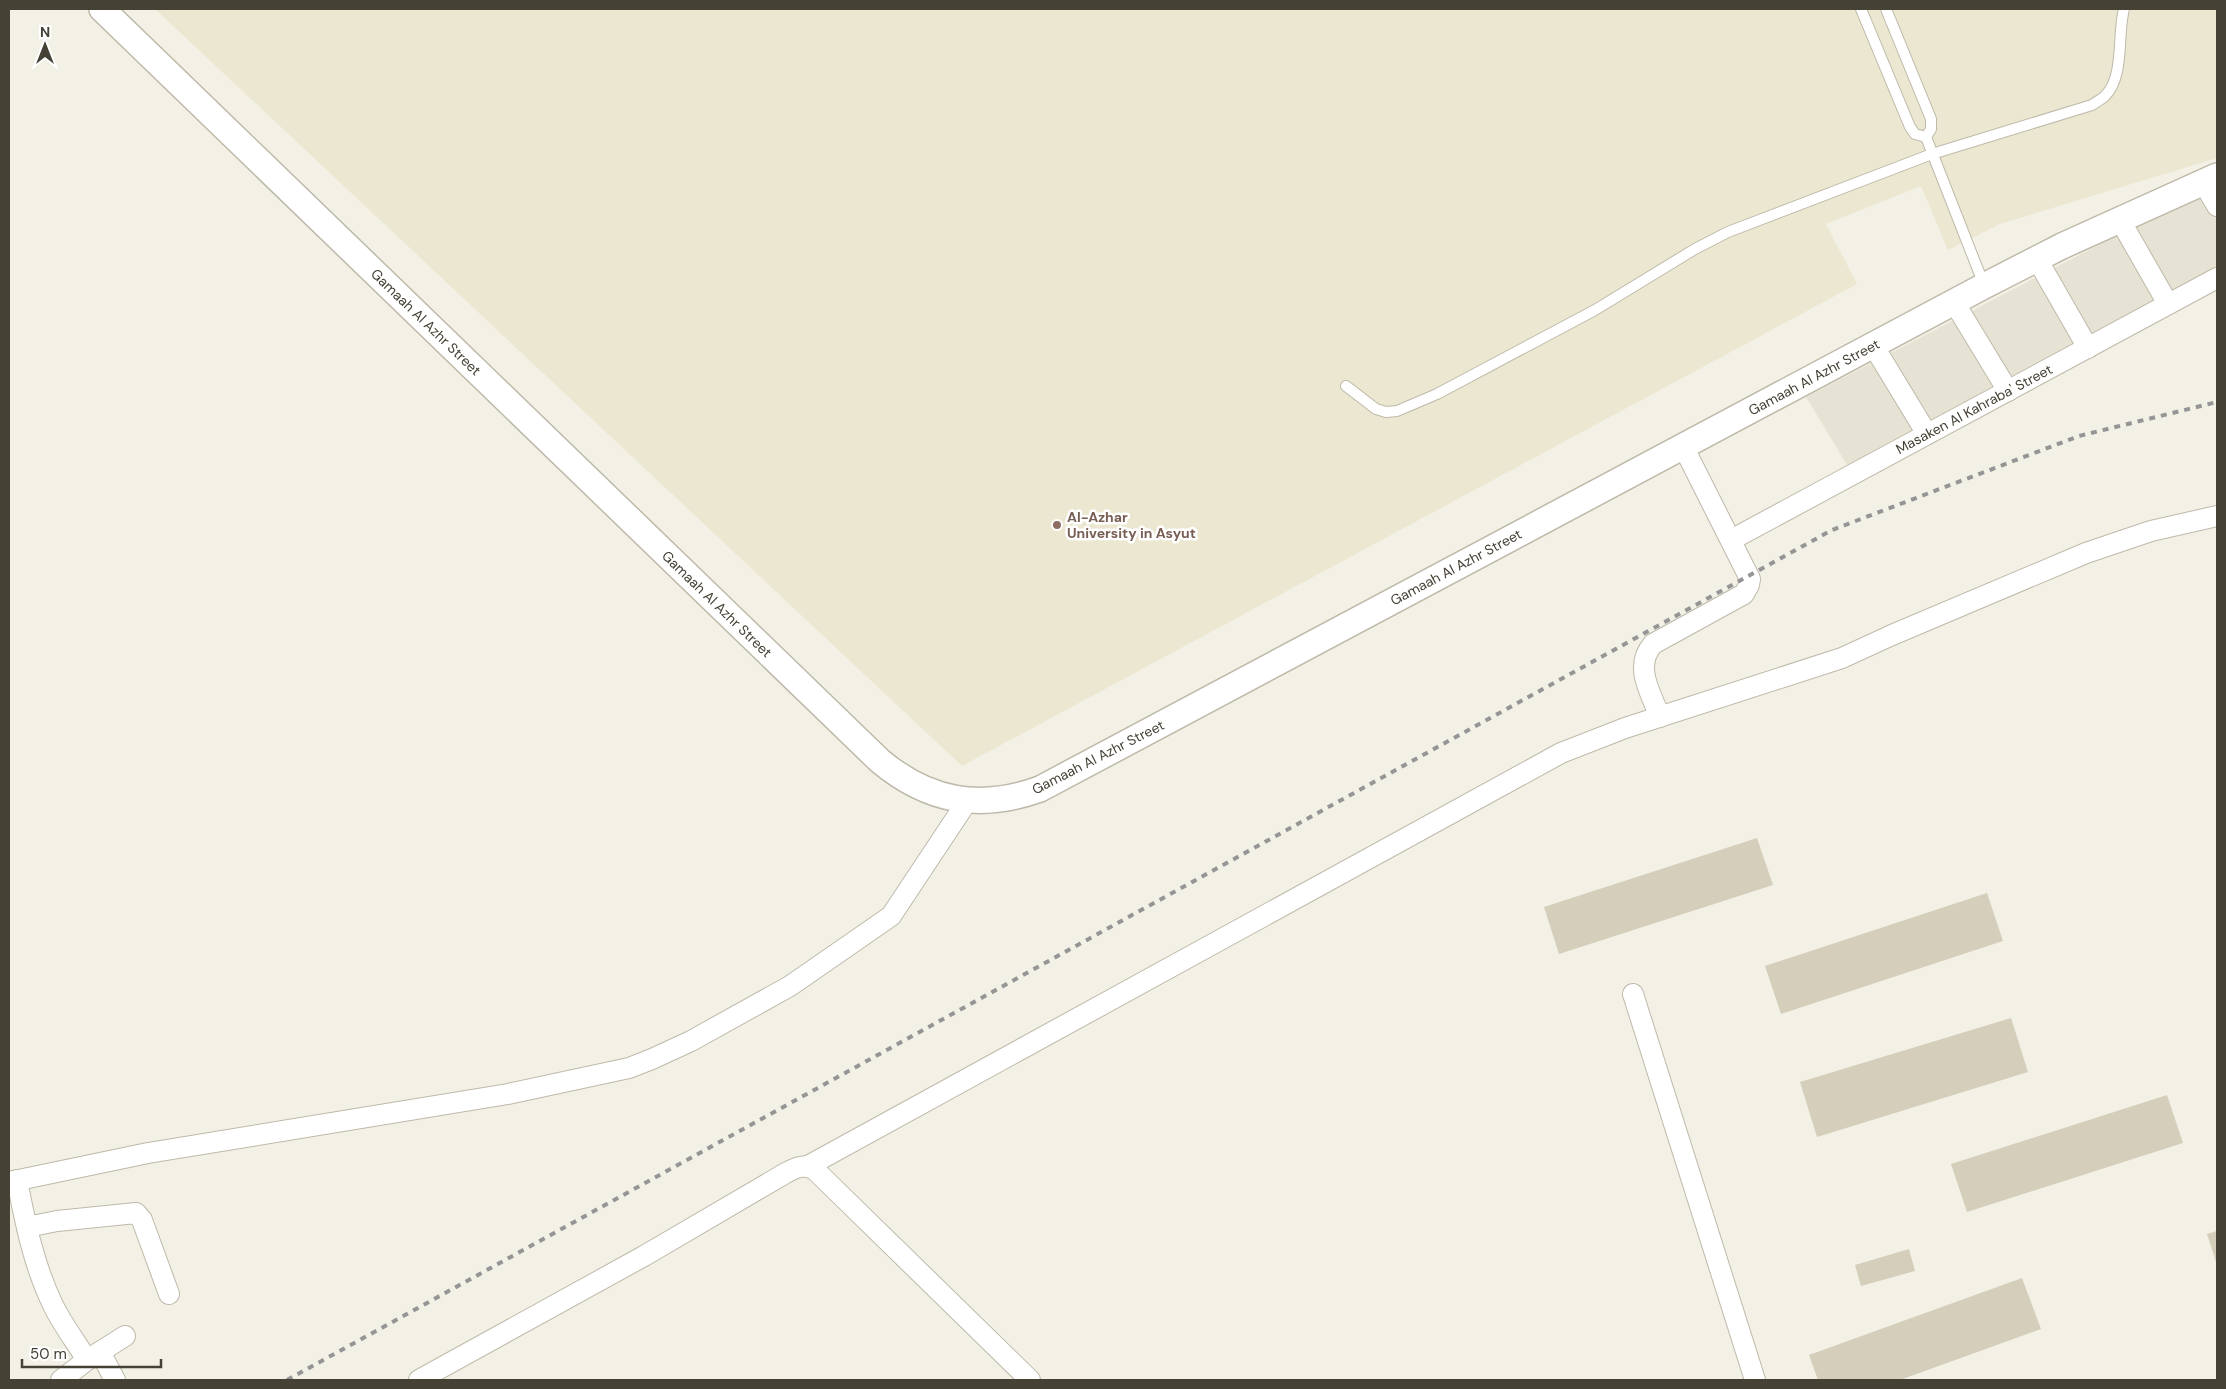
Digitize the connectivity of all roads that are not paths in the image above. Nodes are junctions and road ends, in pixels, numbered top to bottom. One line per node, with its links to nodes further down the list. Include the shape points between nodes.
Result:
1 (102, 9): 24 (street, Gamaah Al Azhr Street, via 880,761 911,784 939,795)
2 (1862, 9): 5 (lane, via 1910,127 1915,134)
3 (1886, 9): 5 (lane, via 1931,119 1931,129)
4 (2124, 9): 6 (lane, via 2118,62 2106,96 2092,105)
5 (1926, 137): 6 (lane)
6 (1932, 154): 12 (lane); 17 (lane, via 1728,232 1595,310 1438,394 1397,411 1376,409)
7 (2210, 179): 8 (street); 9 (street, Gamaah Al Azhr Street)
8 (2217, 206)
9 (2120, 220): 10 (street, Gamaah Al Azhr Street); 14 (street)
10 (2036, 259): 12 (street, Gamaah Al Azhr Street); 16 (street)
11 (2217, 278): 14 (street, Masaken Al Kahraba' Street)
12 (1984, 286): 13 (street, Gamaah Al Azhr Street)
13 (1954, 302): 15 (street, Gamaah Al Azhr Street); 18 (street)
14 (2168, 304): 16 (street, Masaken Al Kahraba' Street)
15 (1873, 345): 19 (street); 20 (street, Gamaah Al Azhr Street)
16 (2088, 348): 18 (street, Masaken Al Kahraba' Street)
17 (1346, 386)
18 (2008, 391): 19 (street, Masaken Al Kahraba' Street)
19 (1927, 434): 22 (street, Masaken Al Kahraba' Street)
20 (1683, 446): 22 (street); 24 (street, Gamaah Al Azhr Street, via 1040,789 1004,800)
21 (2217, 516): 23 (street, via 2151,531 2086,553 1842,658)
22 (1731, 540): 23 (street, via 1749,573 1747,590 1653,644 1646,654 1643,672)
23 (1660, 717): 26 (street, via 1546,760)
24 (968, 800): 27 (street, via 891,916 790,986 652,1059 629,1068 508,1094 148,1153)
25 (1633, 994): 36 (street)
26 (808, 1166): 34 (street, via 784,1174 644,1256); 35 (street)
27 (13, 1181): 28 (street)
28 (27, 1227): 29 (street, via 136,1213 142,1220); 31 (street, via 40,1276 53,1306)
29 (168, 1294)
30 (125, 1336): 31 (street)
31 (94, 1356): 32 (street); 33 (street)
32 (61, 1380)
33 (115, 1380)
34 (419, 1380)
35 (1030, 1380)
36 (1754, 1380)

